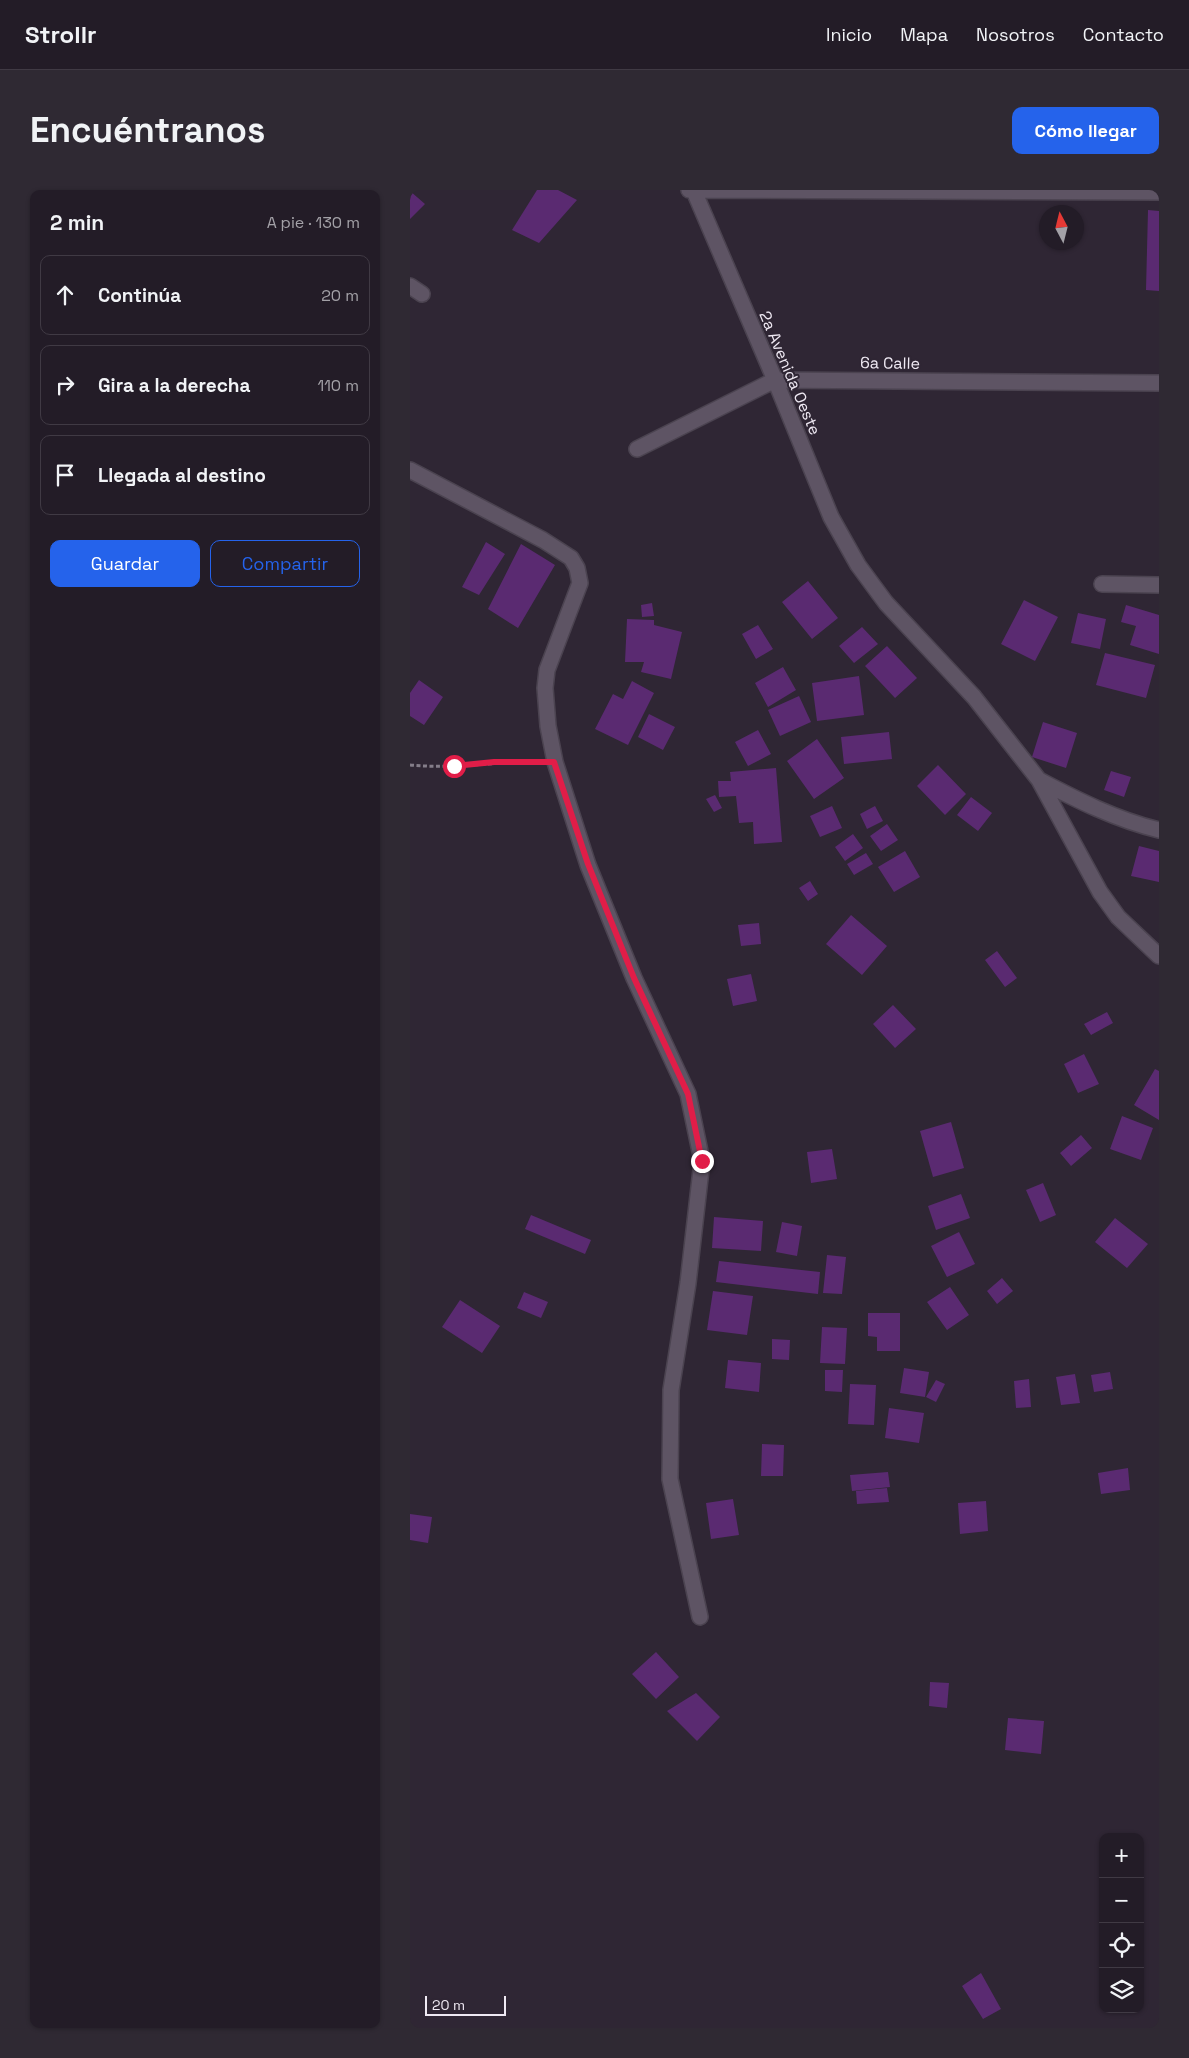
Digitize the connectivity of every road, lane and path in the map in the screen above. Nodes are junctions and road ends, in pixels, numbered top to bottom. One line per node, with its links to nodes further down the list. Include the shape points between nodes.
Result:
1 (692, 191): 2 (street); 3 (street, 2a Avenida Oeste)
2 (1159, 192)
3 (775, 380): 4 (street, 6a Calle); 5 (street, 6a Calle); 11 (street, 2a Avenida Oeste, via 831,517 858,566 886,603 974,696)
4 (1159, 384)
5 (637, 448)
6 (410, 470): 9 (street, via 542,540 571,558 578,568 580,583 547,670 545,688)
7 (1102, 584): 8 (street)
8 (1159, 585)
9 (554, 762): 10 (path, via 454,766); 14 (street, via 599,891 634,978 688,1094 702,1161 688,1283 670,1390 670,1479)
10 (410, 764)
11 (1039, 780): 12 (street, via 1098,808); 13 (street, 2a Avenida Oeste, via 1100,892 1118,917)
12 (1159, 830)
13 (1159, 956)
14 (700, 1617)

